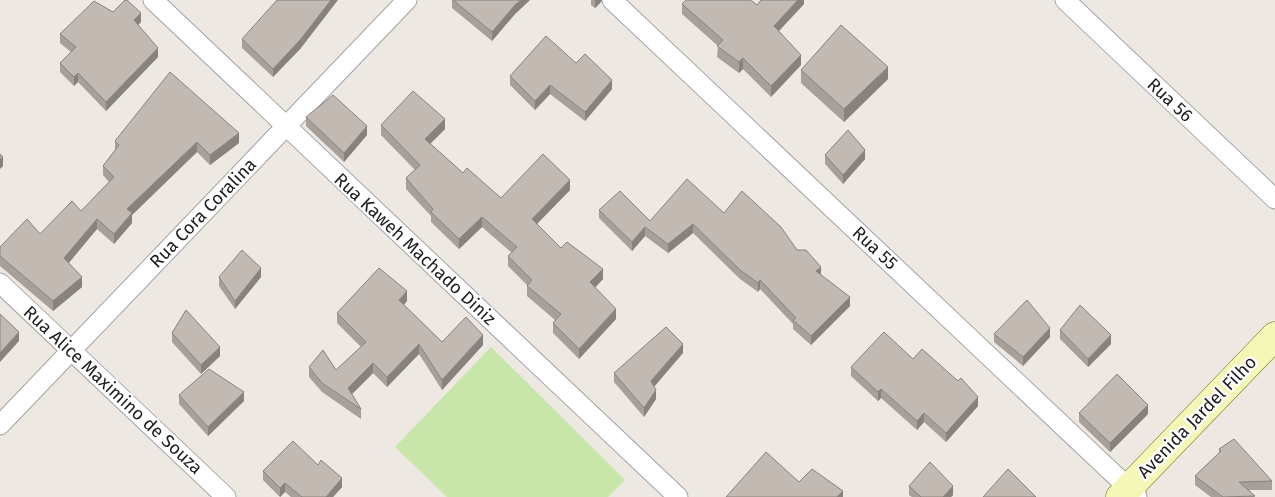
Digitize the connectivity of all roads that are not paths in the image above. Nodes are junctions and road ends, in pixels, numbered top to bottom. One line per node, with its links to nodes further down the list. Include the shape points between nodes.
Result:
1 (153, 0): 5 (street, Rua Kaweh Machado Diniz)
2 (406, 0): 5 (street, Rua Cora Coralina)
3 (612, 0): 11 (street, Rua 55)
4 (1065, 0): 6 (street, Rua 56)
5 (285, 127): 9 (street, Rua Cora Coralina); 13 (street, Rua Kaweh Machado Diniz)
6 (1275, 199)
7 (0, 283): 9 (street, Rua Alice Maximino de Souza)
8 (1275, 336): 11 (main road, Avenida Jardel Filho)
9 (71, 351): 10 (street, Rua Cora Coralina); 12 (street, Rua Alice Maximino de Souza)
10 (0, 425)
11 (1129, 494)
12 (226, 497)
13 (678, 497)

